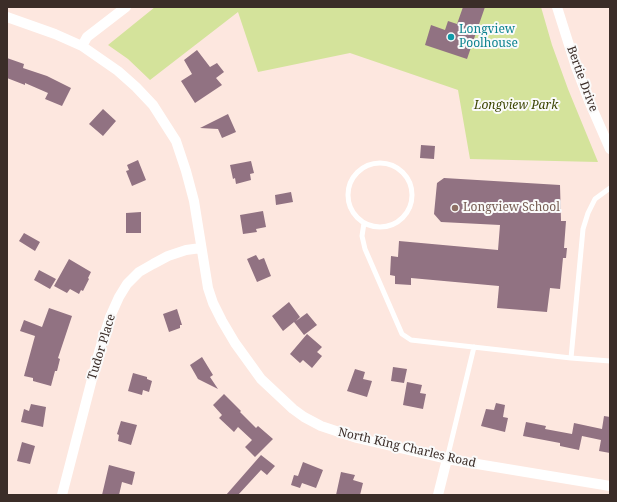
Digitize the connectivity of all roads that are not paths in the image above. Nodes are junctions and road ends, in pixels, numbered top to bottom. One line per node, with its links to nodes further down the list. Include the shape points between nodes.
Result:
1 (126, 7): 4 (street, via 87,37)
2 (558, 7): 5 (street, Bertie Drive, via 576,67)
3 (7, 17): 4 (street, North King Charles Road)
4 (82, 46): 8 (street, North King Charles Road, via 136,87 153,105 176,141 194,201)
5 (610, 149)
6 (610, 188): 10 (lane, via 595,199 583,229)
7 (364, 223): 7 (lane, via 384,227 395,224 409,209 412,188 408,178 391,164 370,164 354,176 349,186 350,207); 9 (lane, via 362,236 365,249 402,334 411,340)
8 (201, 248): 12 (street, North King Charles Road, via 208,288 222,321 261,379 282,400 304,417 340,433); 14 (street, Tudor Place, via 168,256 153,264 127,284 119,297 99,352)
9 (474, 347): 10 (lane); 12 (lane)
10 (571, 358): 11 (lane)
11 (610, 361)
12 (447, 459): 13 (street, North King Charles Road); 15 (street)
13 (610, 486)
14 (62, 495)
15 (438, 495)

